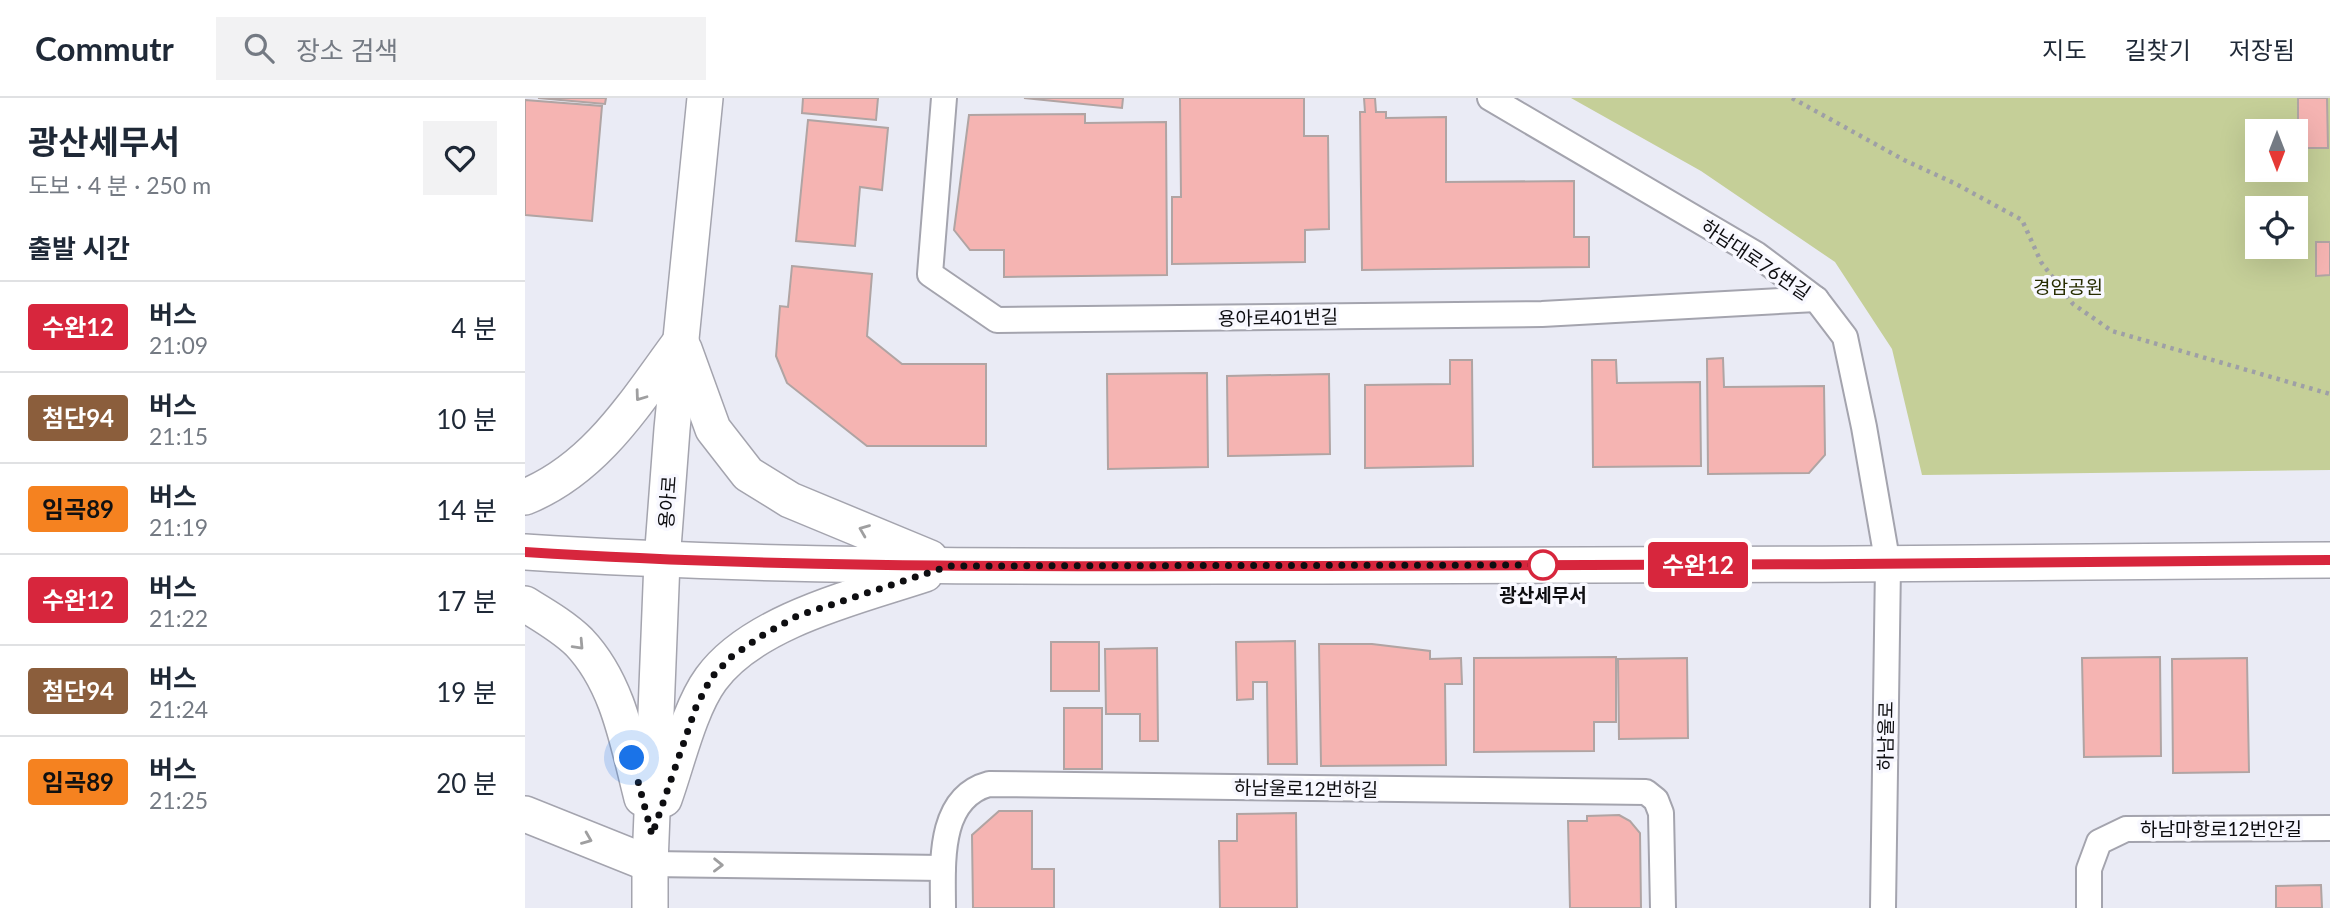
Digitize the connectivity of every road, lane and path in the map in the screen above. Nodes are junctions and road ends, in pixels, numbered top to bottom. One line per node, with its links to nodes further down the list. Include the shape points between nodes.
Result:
1 (705, 98): 6 (main road, 용아로)
2 (944, 98): 5 (street, 용아로401번길, via 930,274 997,320 1542,314)
3 (1490, 98): 5 (street, 하남대로76번길, via 1756,254)
4 (1792, 98): 7 (path, via 2022,220 2041,262 2073,304 2112,331)
5 (1816, 299): 12 (street, 하남대로76번길, via 1845,337)
6 (681, 341): 8 (main road, one-way to 8, via 599,448 554,482); 11 (main road, 용아로); 13 (main road, one-way to 6, via 790,500 748,474 713,429)
7 (2330, 394)
8 (525, 497)
9 (525, 552): 11 (main road)
10 (2330, 560): 12 (main road)
11 (662, 561): 13 (main road); 17 (main road, 용아로)
12 (1888, 565): 13 (main road); 22 (street, 하남울로)
13 (949, 566): 17 (main road, via 797,616 731,657 711,678 696,707)
14 (525, 604): 17 (main road, one-way to 17, via 579,642 619,707)
15 (525, 814): 17 (main road, one-way to 17)
16 (2330, 828): 23 (street, 하남마항로12번안길, via 2126,829 2099,842 2089,869)
17 (651, 849): 18 (street, one-way to 18); 19 (main road, 용아로)
18 (943, 868): 20 (street, 하남울로12번하길); 21 (street, 하남울로12번하길, via 950,817 966,796 989,784 1646,792 1661,813)
19 (650, 908)
20 (943, 908)
21 (1663, 908)
22 (1883, 908)
23 (2089, 908)

